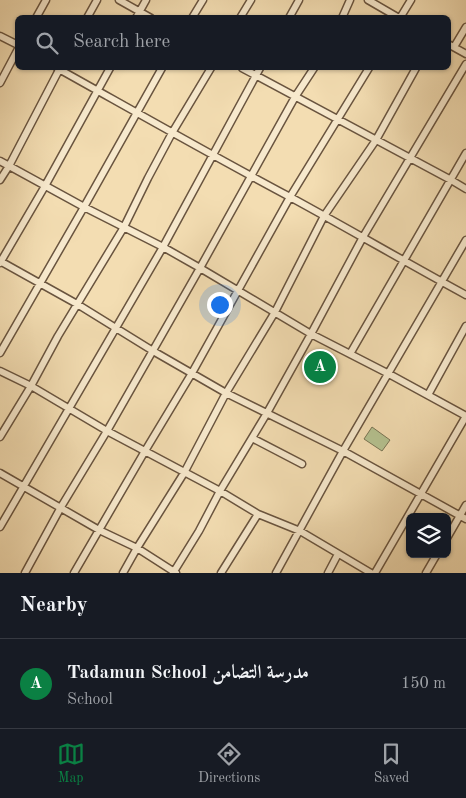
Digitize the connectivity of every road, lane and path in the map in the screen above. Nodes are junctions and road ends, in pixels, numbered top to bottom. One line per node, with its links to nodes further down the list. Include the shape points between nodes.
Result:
1 (46, 0): 12 (street)
2 (97, 0): 13 (street)
3 (119, 0): 11 (street)
4 (146, 0): 11 (street)
5 (203, 0): 16 (street)
6 (250, 0): 17 (street)
7 (299, 0): 18 (street)
8 (350, 0): 19 (street)
9 (368, 0): 20 (street)
10 (411, 0): 21 (street)
11 (140, 11): 14 (street); 15 (street)
12 (38, 15)
13 (89, 15)
14 (138, 15)
15 (146, 15)
16 (194, 15)
17 (242, 15)
18 (291, 15)
19 (343, 15)
20 (395, 15)
21 (402, 15)
22 (466, 26): 25 (street)
23 (0, 36): 24 (street)
24 (15, 44)
25 (451, 45): 26 (street)
26 (466, 54)
27 (15, 55): 40 (street)
28 (466, 64): 49 (street)
29 (58, 70): 51 (street)
30 (62, 70): 41 (street)
31 (109, 70): 41 (street)
32 (161, 70): 43 (street)
33 (210, 70): 45 (street)
34 (247, 70): 39 (street)
35 (259, 70): 39 (street)
36 (313, 70): 42 (street)
37 (368, 70): 44 (street)
38 (415, 70): 46 (street)
39 (256, 74): 42 (street); 48 (street)
40 (0, 83)
41 (98, 91): 43 (street); 55 (street)
42 (295, 97): 44 (street); 52 (street)
43 (137, 113): 45 (street); 58 (street)
44 (337, 119): 46 (street); 57 (street)
45 (172, 133): 48 (street); 60 (street)
46 (376, 140): 49 (street); 59 (street)
47 (466, 153): 54 (street)
48 (212, 154): 52 (street); 63 (street)
49 (410, 159): 54 (street); 61 (street)
50 (0, 161): 51 (street)
51 (9, 166): 53 (street); 55 (street)
52 (250, 176): 57 (street); 66 (street)
53 (0, 180)
54 (451, 180): 56 (street); 65 (street)
55 (45, 186): 58 (street); 64 (street)
56 (466, 189)
57 (290, 197): 59 (street); 69 (street)
58 (84, 207): 60 (street); 68 (street)
59 (324, 216): 61 (street); 72 (street)
60 (124, 227): 63 (street); 71 (street)
61 (362, 238): 65 (street); 75 (street)
62 (466, 240): 67 (street)
63 (163, 247): 66 (street); 74 (street)
64 (0, 261): 68 (street)
65 (403, 261): 67 (street); 78 (street)
66 (200, 268): 69 (street); 76 (street)
67 (442, 282): 70 (street); 81 (street)
68 (39, 284): 71 (street); 77 (street)
69 (238, 290): 72 (street); 80 (street)
70 (466, 295)
71 (77, 304): 74 (street); 82 (street)
72 (275, 312): 75 (street); 83 (street)
73 (466, 326): 84 (street)
74 (115, 328): 76 (street); 85 (street)
75 (311, 334): 78 (street); 86 (street)
76 (153, 351): 80 (street); 88 (street)
77 (0, 353)
78 (350, 354): 81 (street)
79 (0, 370): 82 (street)
80 (192, 373): 83 (street); 91 (street)
81 (389, 374): 84 (street); 92 (street)
82 (31, 386): 85 (street); 89 (street)
83 (226, 393): 86 (street); 95 (street)
84 (428, 394): 87 (street)
85 (68, 409): 88 (street); 96 (street)
86 (268, 412): 90 (street); 92 (street)
87 (466, 416): 98 (street)
88 (107, 431): 91 (street); 100 (street)
89 (0, 437)
90 (252, 438): 93 (street); 97 (street)
91 (145, 451): 95 (street); 104 (street)
92 (343, 451): 98 (street); 105 (street)
93 (302, 464)
94 (0, 473): 96 (street)
95 (184, 473): 97 (street); 107 (street)
96 (24, 486): 100 (street); 103 (street)
97 (220, 491): 101 (street); 113 (street)
98 (421, 495): 102 (street); 118 (street)
99 (466, 506): 102 (street)
100 (61, 507): 104 (street); 110 (street)
101 (258, 514): 105 (street); 114 (street)
102 (463, 518): 106 (street)
103 (0, 527)
104 (99, 530): 107 (street); 111 (street)
105 (300, 531): 108 (street); 115 (street)
106 (451, 533)
107 (137, 548): 112 (street); 113 (street)
108 (338, 554): 116 (street); 117 (street)
109 (435, 558): 119 (street)
110 (25, 573)
111 (74, 573)
112 (123, 573)
113 (174, 573)
114 (221, 573)
115 (276, 573)
116 (328, 573)
117 (372, 573)
118 (376, 573)
119 (426, 573)

